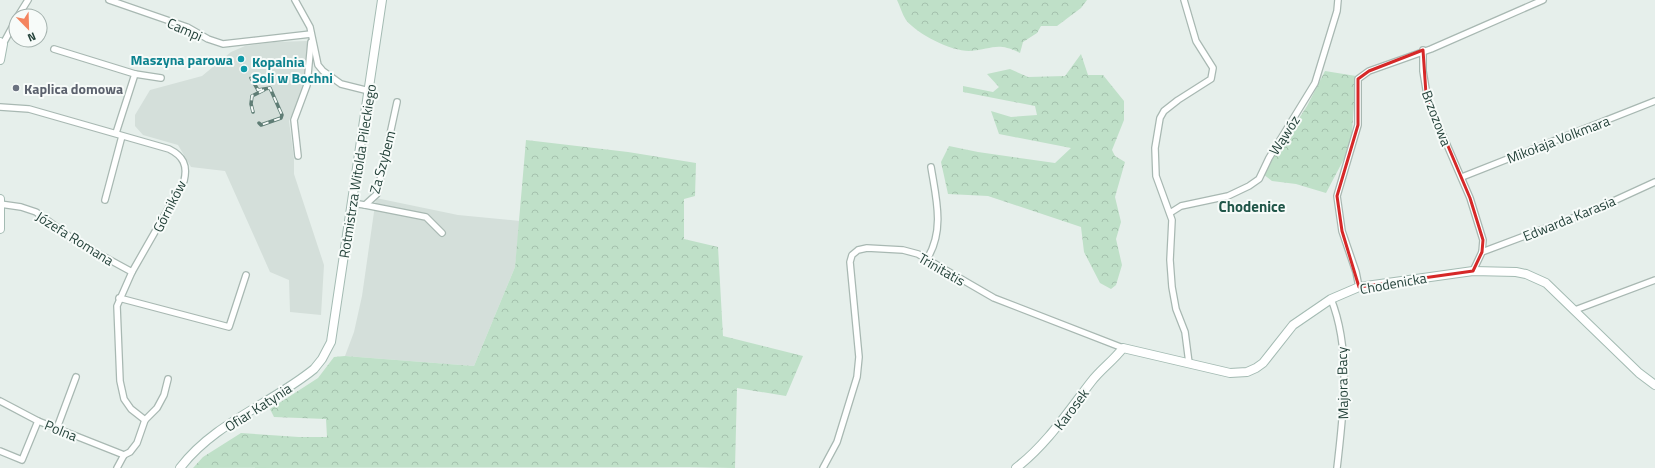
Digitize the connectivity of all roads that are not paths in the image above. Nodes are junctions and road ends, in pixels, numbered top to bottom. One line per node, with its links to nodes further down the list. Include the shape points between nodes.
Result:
1 (109, 0): 8 (street, Campi, via 186,27 208,40 223,44)
2 (295, 0): 8 (street, via 310,27)
3 (382, 0): 15 (street, Rotmistrza Witolda Pileckiego)
4 (1184, 0): 30 (street, via 1196,41 1214,74 1211,79 1164,111 1160,118 1155,148 1156,176)
5 (1338, 0): 30 (street, Wąwóz, via 1315,83 1268,158 1259,179 1228,196 1181,206)
6 (1543, 0): 11 (street, via 1431,49)
7 (8, 32): 9 (street)
8 (311, 36): 15 (street, via 318,65 328,76 352,88); 21 (street, via 308,81 294,120)
9 (1, 43): 12 (street)
10 (54, 49): 13 (street)
11 (1423, 50): 23 (street, Brzozowa, via 1426,94); 39 (street, via 1369,71 1358,79 1358,125 1337,196 1342,231)
12 (0, 60)
13 (135, 74): 14 (street); 19 (street)
14 (161, 78)
15 (369, 91): 27 (street, Rotmistrza Witolda Pileckiego)
16 (1655, 101): 23 (street, Mikołaja Volkmara)
17 (397, 102): 29 (street, Za Szybem, via 377,194)
18 (0, 107): 19 (street, Górników, via 29,109)
19 (116, 133): 20 (street, Górników)
20 (122, 136): 26 (street); 36 (street, Górników, via 169,148 183,160 186,172 184,181)
21 (298, 156)
22 (931, 167): 34 (street, via 938,218 936,239)
23 (1462, 177): 33 (street, Brzozowa, via 1482,240)
24 (1655, 182): 33 (street, Edwarda Karasia, via 1594,210)
25 (0, 199): 28 (street)
26 (105, 200)
27 (352, 203): 29 (street, Za Szybem); 43 (street, Rotmistrza Witolda Pileckiego)
28 (0, 204): 31 (street); 36 (street, Józefa Romana, via 36,212 76,242)
29 (365, 206): 32 (street, via 426,217)
30 (1170, 213): 45 (street, via 1172,287 1176,309 1185,332)
31 (0, 229)
32 (442, 233)
33 (1482, 252): 35 (street)
34 (927, 259): 44 (street, Trinitatis, via 994,298); 57 (street, Trinitatis, via 918,254 882,248 858,250 852,255 850,262 859,357 857,377 837,442)
35 (1473, 271): 39 (street, Chodenicka); 42 (street, Chodenicka, via 1516,272 1533,277 1546,283)
36 (132, 272): 40 (street)
37 (246, 275): 40 (street, via 229,327)
38 (1655, 280): 42 (street)
39 (1359, 287): 41 (street, Chodenicka)
40 (119, 298): 50 (street, via 117,317 120,381 124,399 131,409)
41 (1331, 299): 45 (street, Chodenicka, via 1293,325 1263,363 1247,372 1230,373); 59 (street, Majora Bacy, via 1343,353 1344,416)
42 (1575, 310): 48 (street, Chodenicka, via 1639,372)
43 (331, 342): 56 (street, Ofiar Katynia, via 314,369 211,437)
44 (1123, 348): 45 (street, Chodenicka); 58 (street, Karosek, via 1092,380 1055,432)
45 (1189, 363)
46 (76, 377): 52 (street)
47 (168, 379): 50 (street, via 157,408)
48 (1655, 384)
49 (0, 401): 51 (street, Polna)
50 (145, 420): 54 (street, via 137,442 130,452)
51 (38, 421): 52 (street, Polna); 53 (street, via 22,460)
52 (57, 428): 54 (street, Polna)
53 (0, 451)
54 (124, 455): 55 (street)
55 (117, 468)
56 (180, 468)
57 (823, 468)
58 (1016, 468)
59 (1338, 468)

